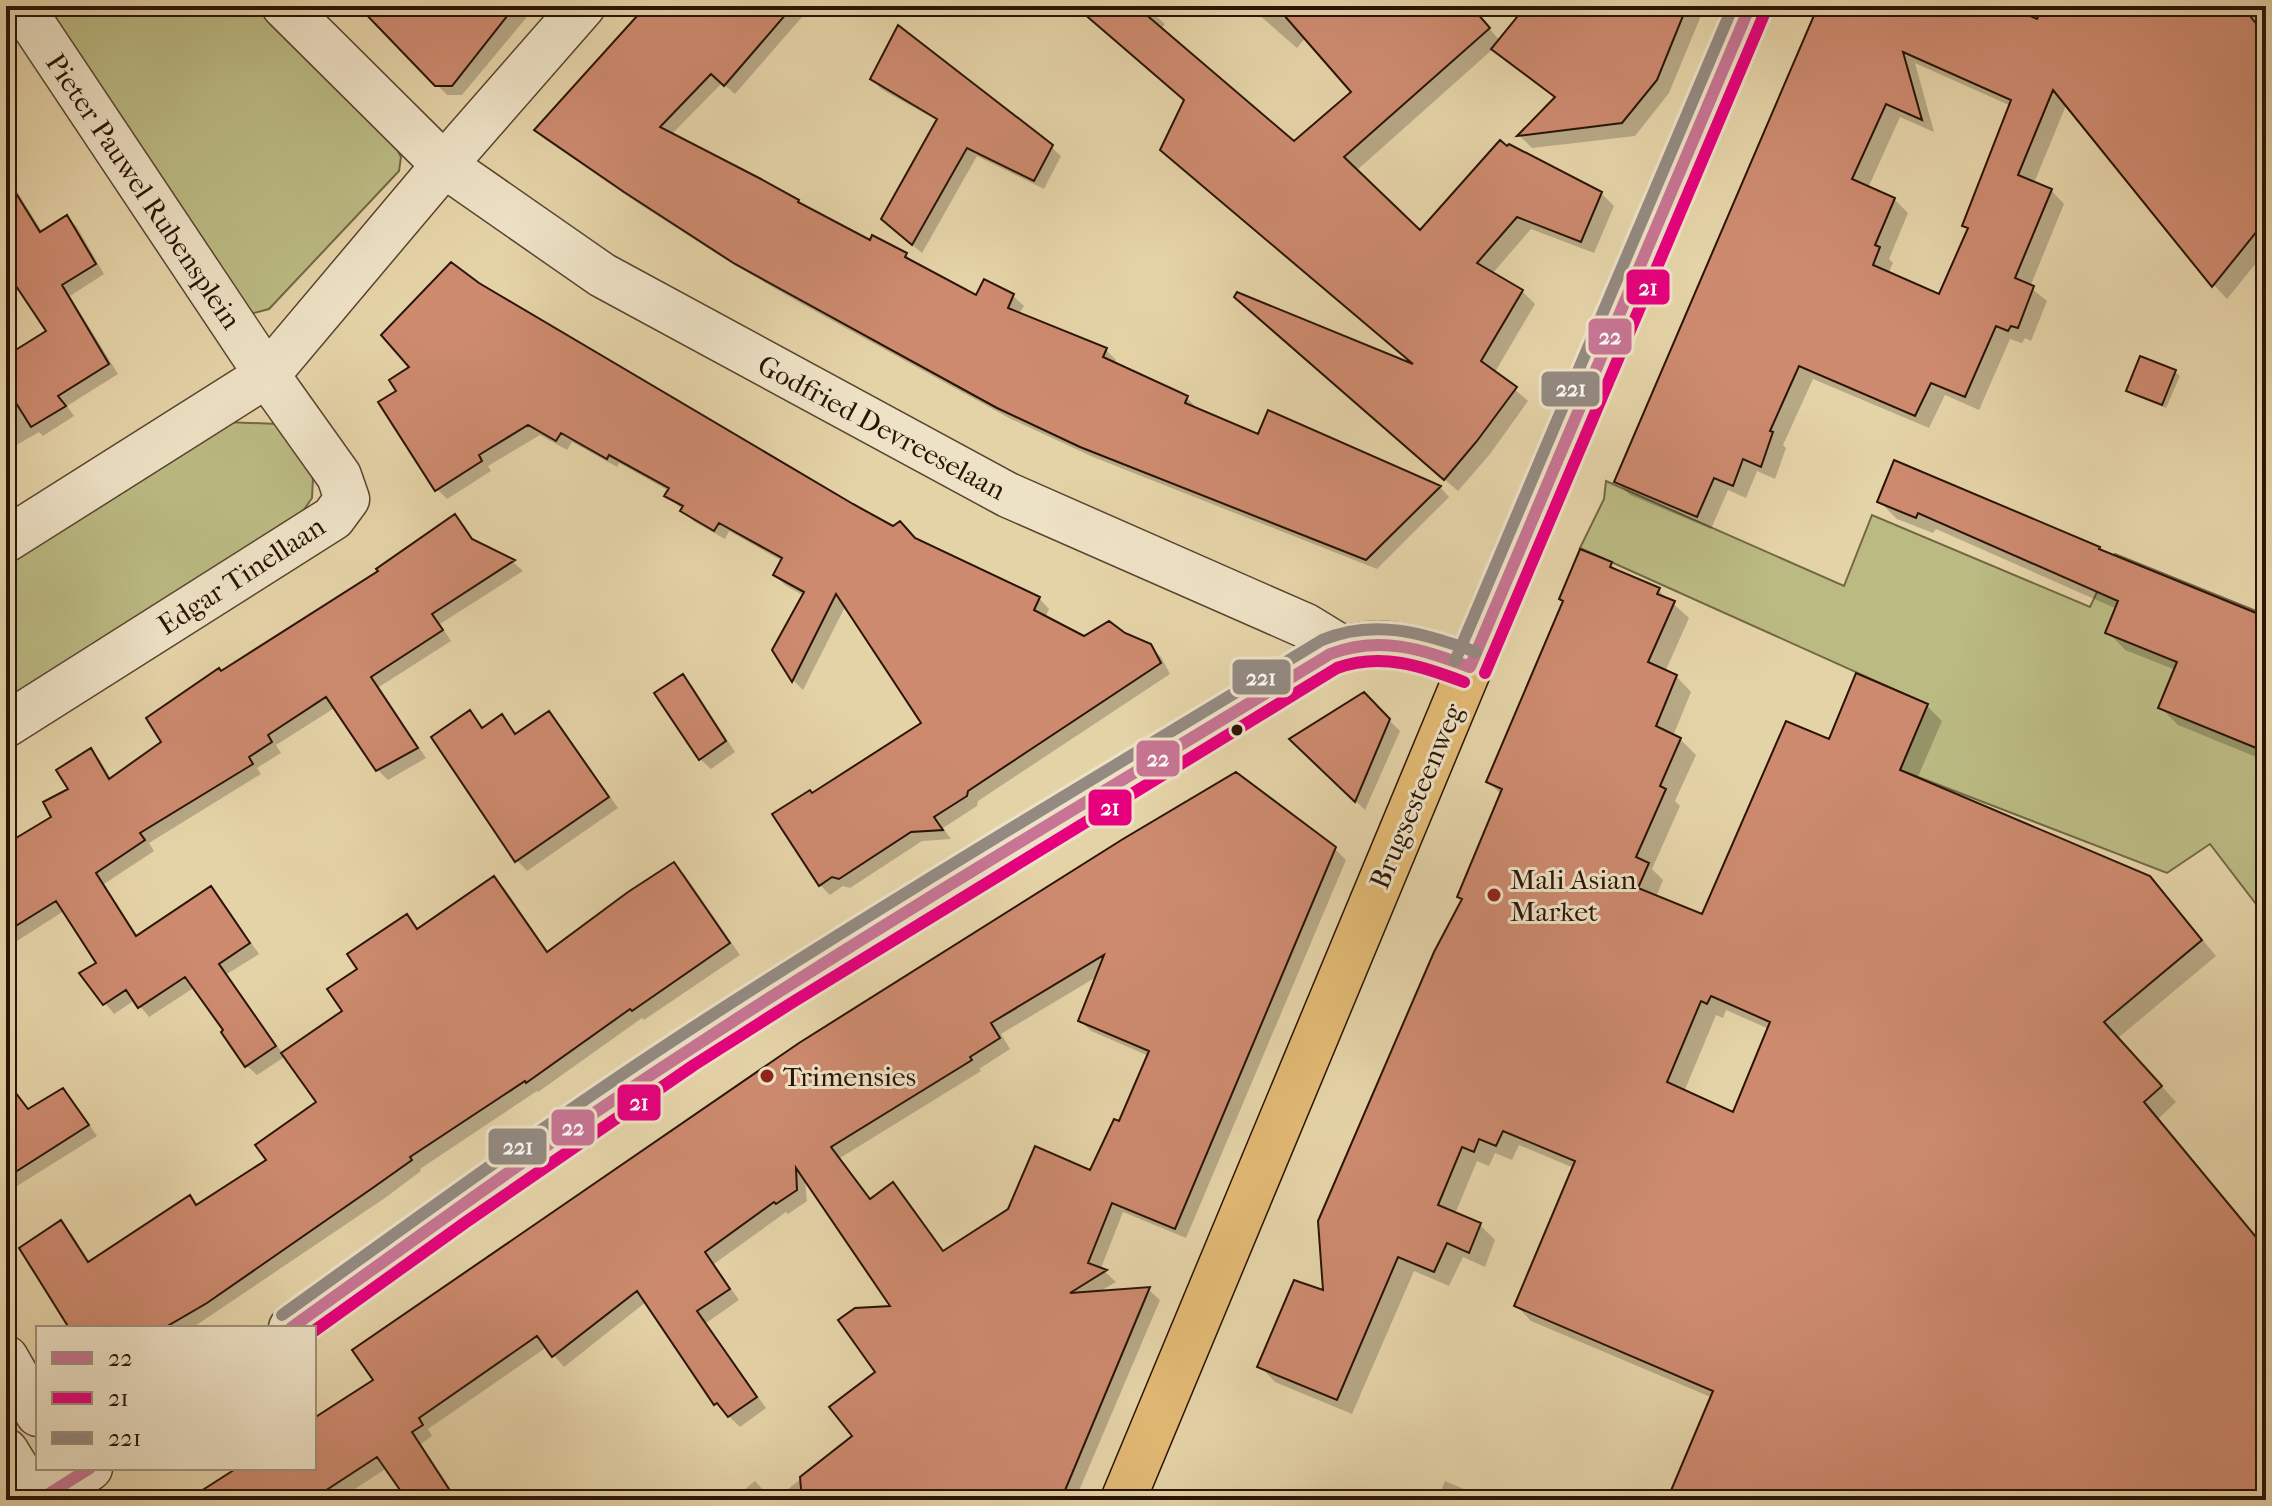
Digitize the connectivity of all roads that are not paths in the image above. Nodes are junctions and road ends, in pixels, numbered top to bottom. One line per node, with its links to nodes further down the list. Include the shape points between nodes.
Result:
1 (21, 6): 6 (street, Pieter Pauwel Rubensplein)
2 (284, 6): 5 (street)
3 (583, 6): 5 (street)
4 (1750, 6): 9 (main road, Brugsesteenweg)
5 (444, 165): 6 (street); 8 (street, Godfried Devreeselaan, via 602,275 994,488 1306,626)
6 (267, 375): 7 (street); 10 (street, Edgar Tinellaan, via 339,476 347,499 333,518)
7 (6, 540)
8 (1342, 648): 9 (street, via 1402,645); 11 (street, via 771,996)
9 (1470, 667): 18 (main road, Brugsesteenweg)
10 (6, 725)
11 (294, 1326)
12 (6, 1358): 13 (street)
13 (36, 1410)
14 (6, 1451): 15 (street)
15 (36, 1468)
16 (39, 1470): 17 (street)
17 (66, 1486)
18 (1123, 1500)

